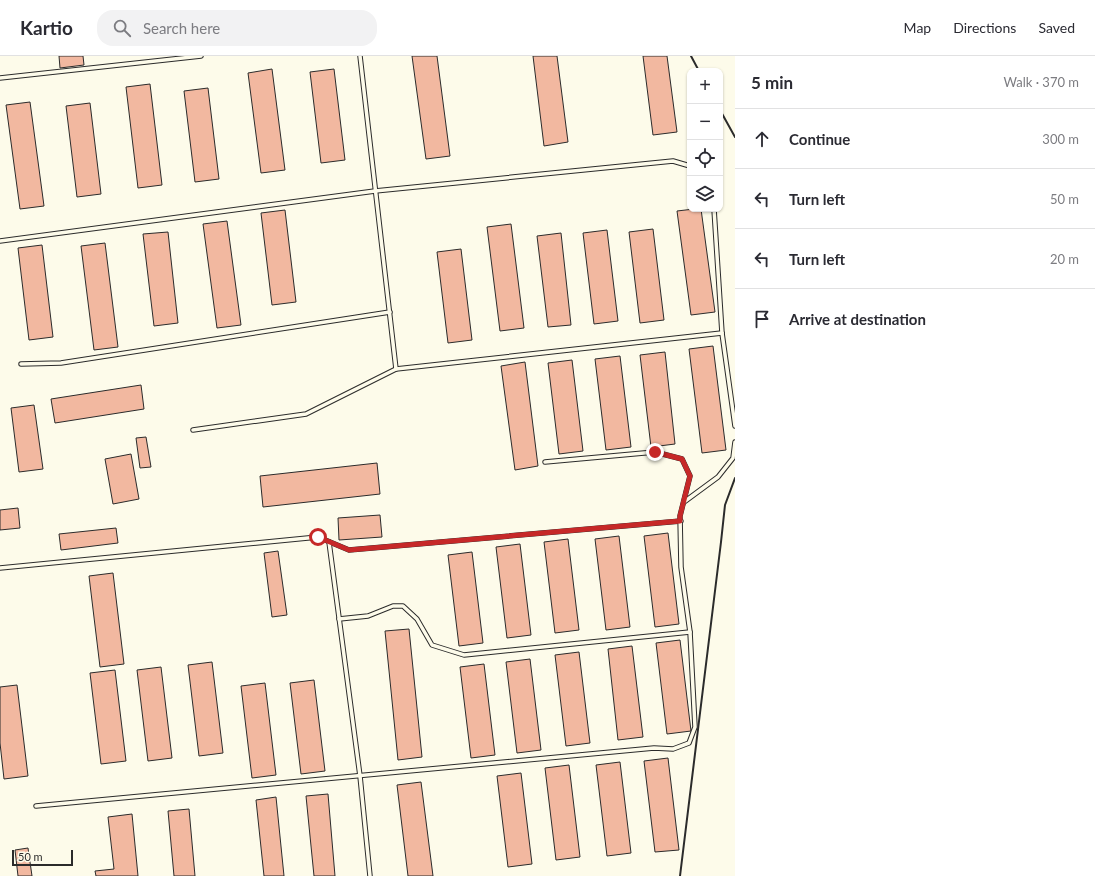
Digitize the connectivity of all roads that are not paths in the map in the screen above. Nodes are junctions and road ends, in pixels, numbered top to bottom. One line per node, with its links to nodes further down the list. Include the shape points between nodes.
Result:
1 (201, 56): 3 (lane)
2 (360, 56): 5 (lane)
3 (0, 78)
4 (687, 165): 5 (lane, via 673,161)
5 (376, 191): 7 (lane); 8 (lane)
6 (714, 212): 9 (lane)
7 (0, 240)
8 (390, 312): 10 (lane, via 61,363); 11 (lane)
9 (722, 332): 11 (lane); 12 (lane)
10 (21, 364)
11 (396, 369): 13 (lane, via 306,414)
12 (735, 426)
13 (193, 430)
14 (735, 442): 16 (lane, via 733,458 718,477)
15 (545, 462): 16 (lane, via 655,452 682,459 690,476)
16 (684, 502): 17 (lane)
17 (680, 521): 18 (lane, via 349,550); 21 (lane, via 682,568)
18 (329, 542): 19 (lane, via 318,537); 20 (lane)
19 (0, 568)
20 (339, 619): 21 (lane, via 368,616 393,606 403,606 416,620 432,645 464,655); 22 (lane)
21 (690, 632): 22 (lane, via 694,727 689,743 673,749 654,748)
22 (360, 776): 23 (lane); 24 (lane)
23 (36, 806)
24 (370, 876)

